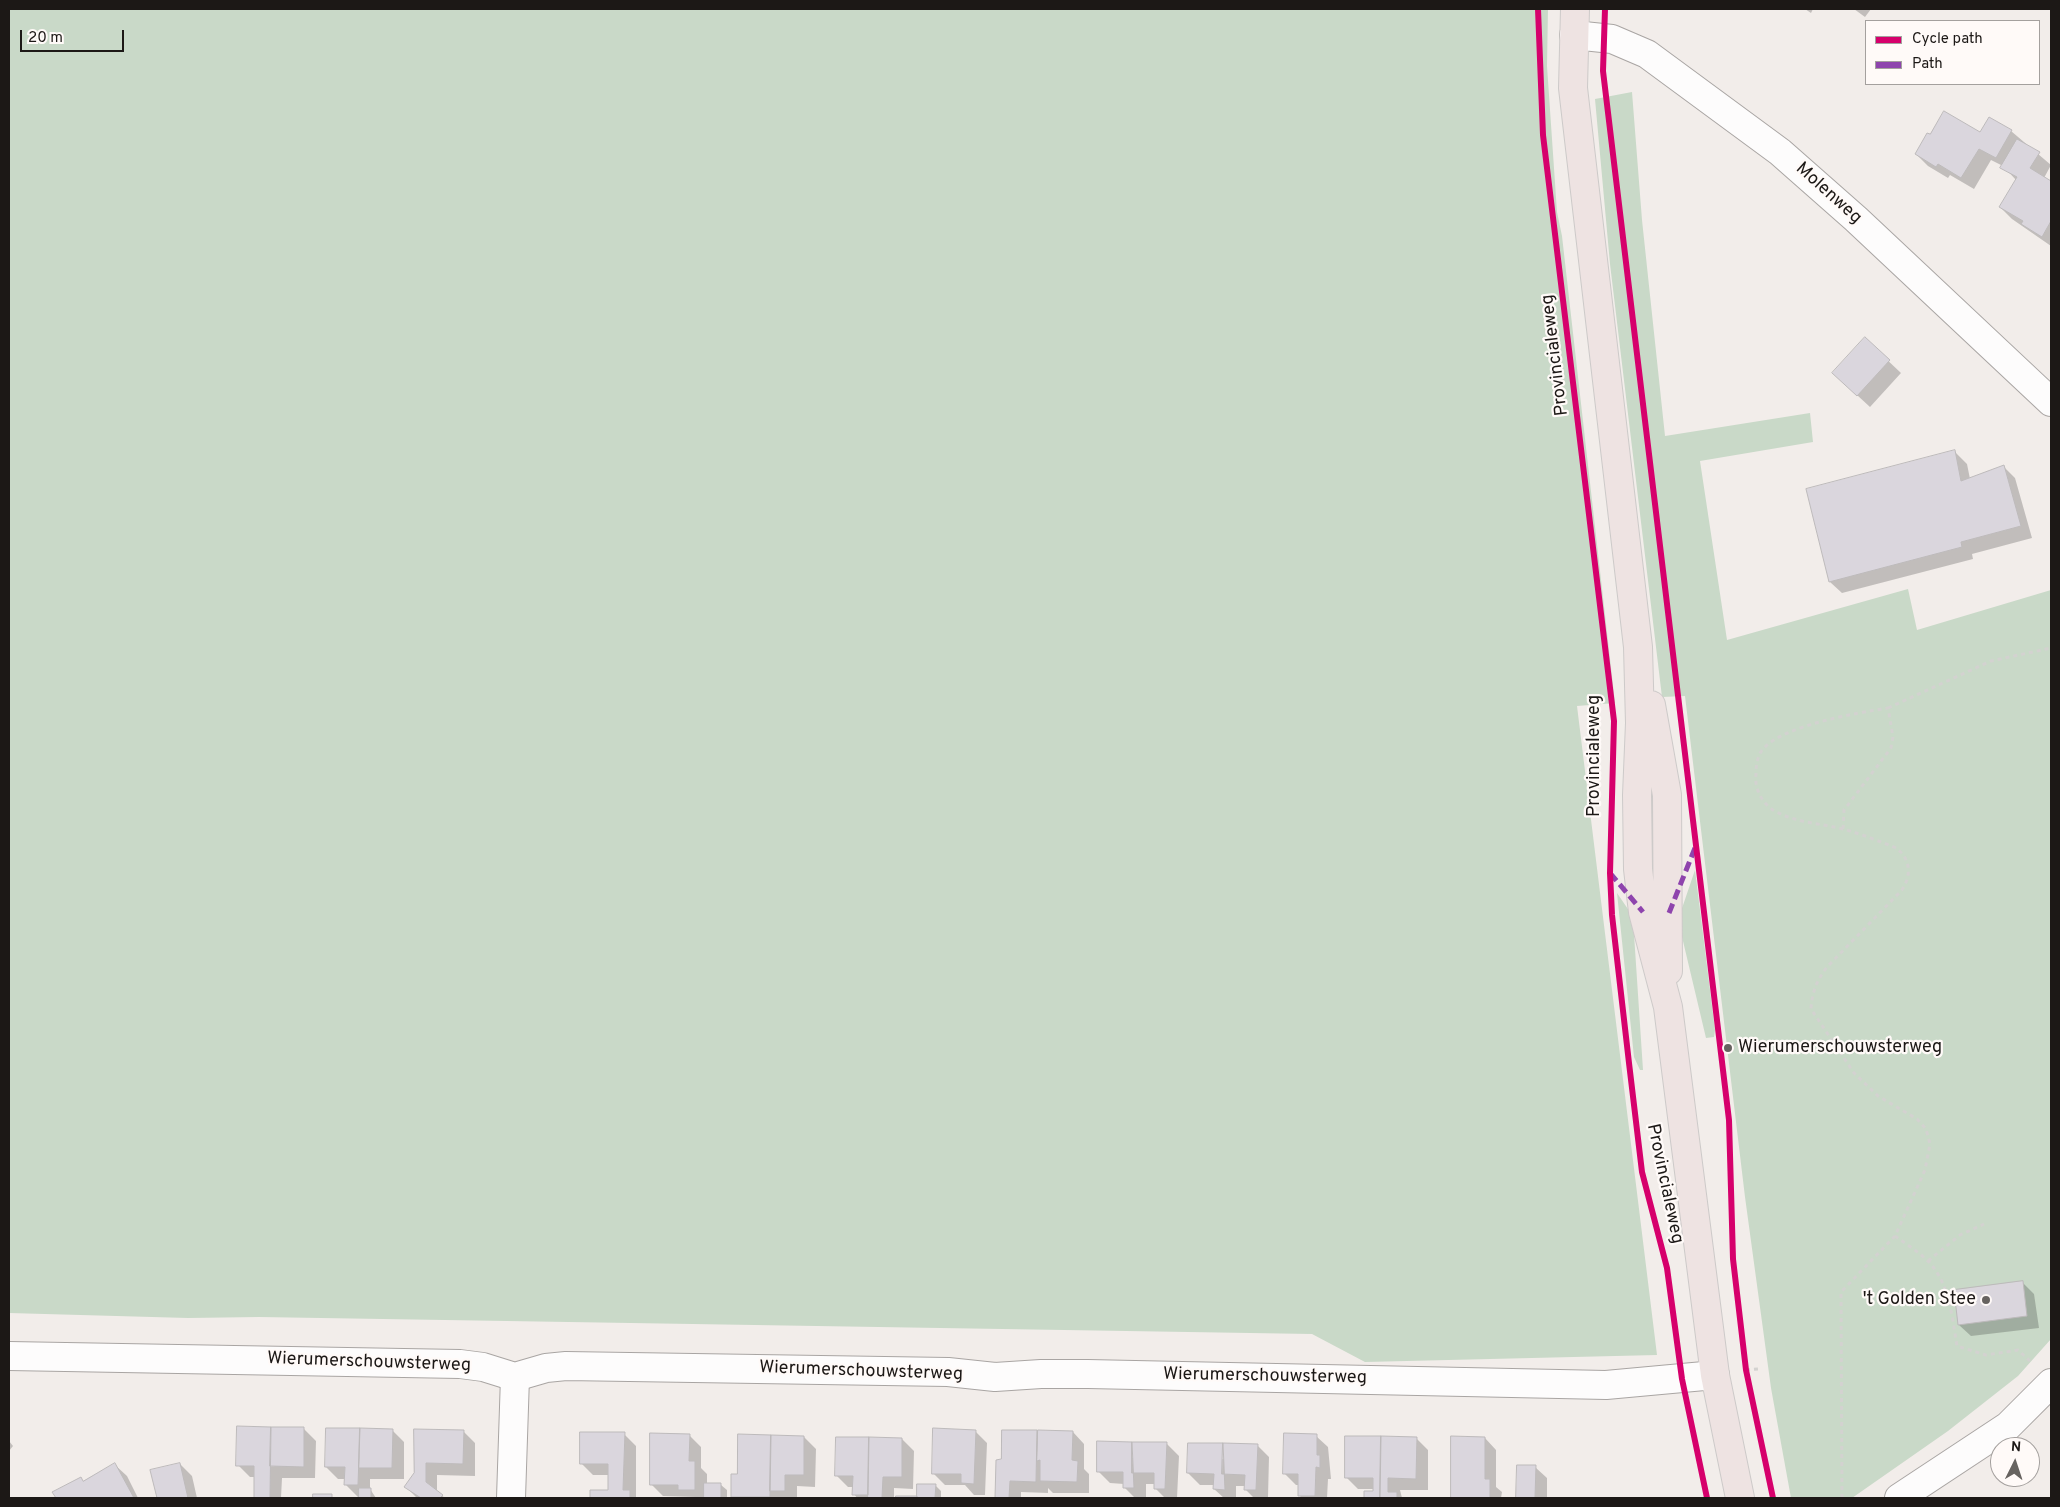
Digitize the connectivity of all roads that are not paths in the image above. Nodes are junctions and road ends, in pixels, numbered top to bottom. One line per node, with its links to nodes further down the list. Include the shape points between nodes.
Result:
1 (1574, 22): 2 (street, Molenweg, via 1647,54 1780,152 1856,218); 4 (main road, Provincialeweg, via 1573,88 1638,647 1655,720 1667,794 1668,1007)
2 (2051, 402)
3 (9, 1356): 5 (street, Wierumerschouwsterweg, via 460,1364)
4 (1715, 1375): 5 (street, Wierumerschouwsterweg, via 1606,1385 1181,1375 1041,1374 995,1377 948,1372 566,1366); 8 (main road, Provincialeweg)
5 (515, 1376): 7 (street)
6 (2051, 1383): 9 (street, via 2008,1426)
7 (511, 1498)
8 (1740, 1498)
9 (1899, 1498)

